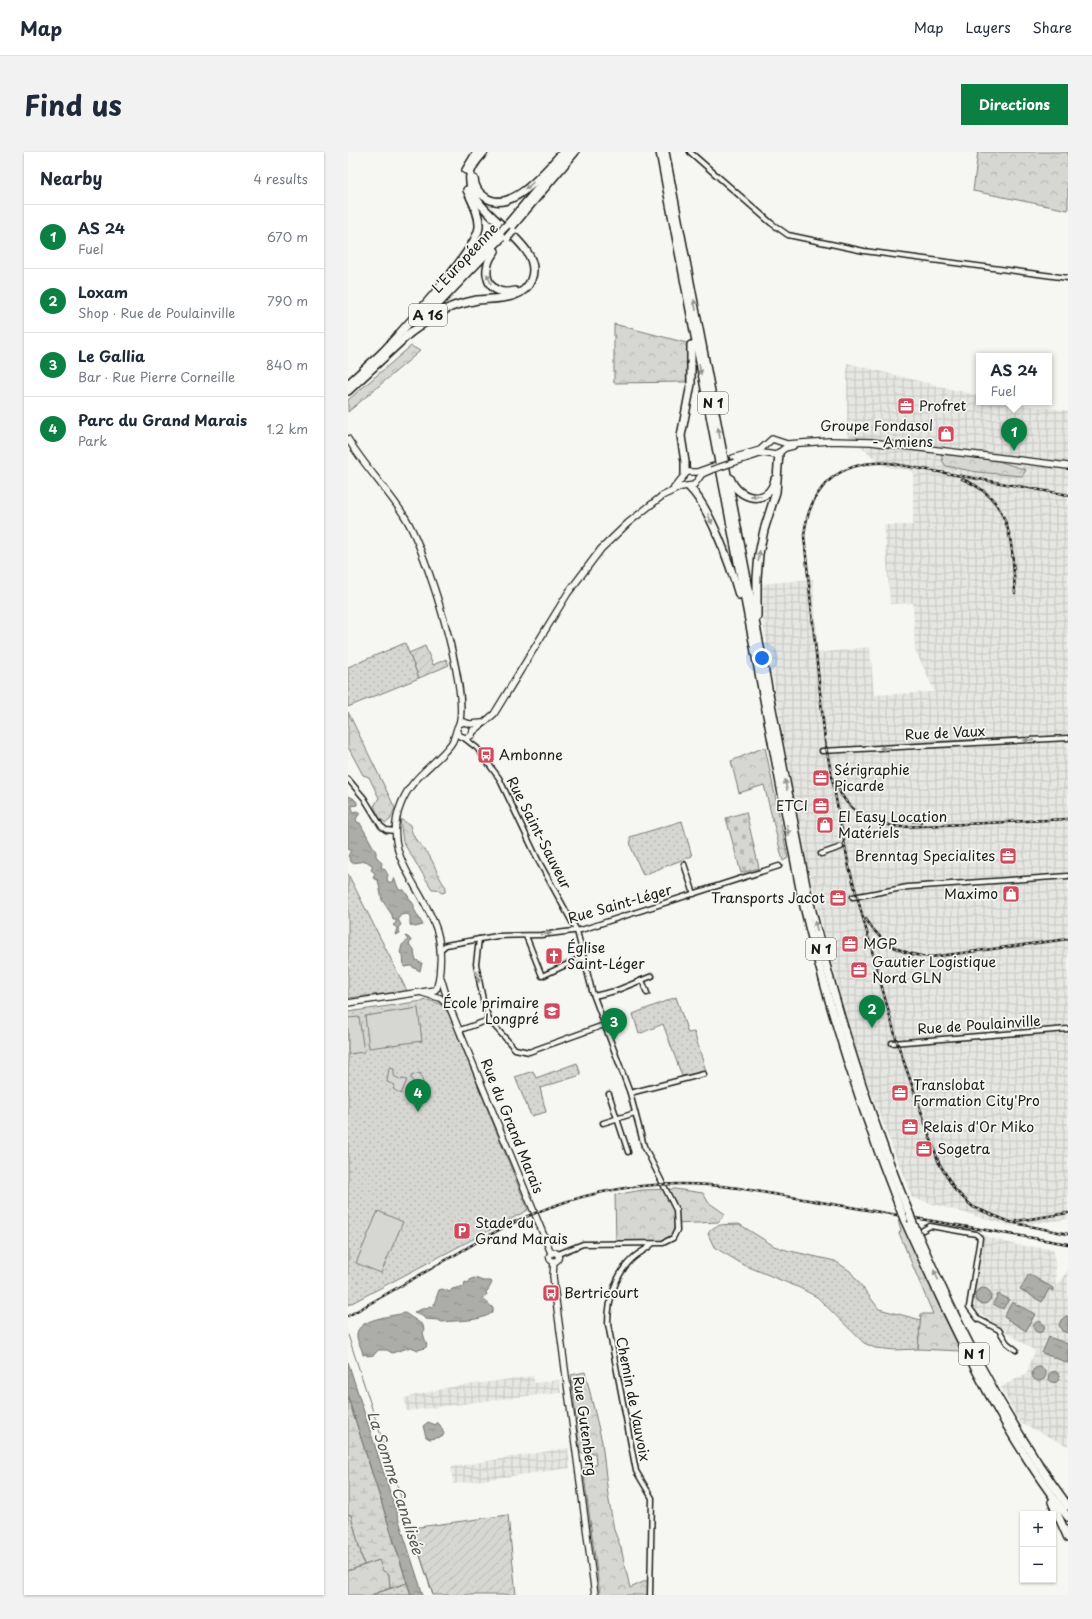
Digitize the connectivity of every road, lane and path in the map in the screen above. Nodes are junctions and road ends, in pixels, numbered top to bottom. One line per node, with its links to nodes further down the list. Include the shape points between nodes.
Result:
1 (484, 152): 8 (highway)
2 (563, 152): 8 (highway, one-way to 8, via 524,191 500,201 487,199 478,190 473,175)
3 (569, 152): 10 (highway, L'Européenne / A 16)
4 (575, 152): 10 (highway, via 519,223)
5 (660, 152): 13 (highway, N 1)
6 (666, 152): 23 (highway, N 1, one-way to 6)
7 (690, 152): 12 (street, via 788,235 864,251)
8 (477, 156): 9 (highway, via 466,170); 14 (highway, via 470,173 472,190 480,203 528,254 533,266 532,279 525,289 513,296 474,301 449,308)
9 (467, 189): 11 (highway, one-way to 11, via 474,200 520,248 528,261 530,270 527,281 520,289 510,293 494,287 488,280 486,271); 15 (highway, via 479,220 476,237 443,283)
10 (510, 228): 11 (highway, L'Européenne / A 16, bridge)
11 (504, 235): 14 (highway, L'Européenne / A 16); 15 (highway, L'Européenne / A 16)
12 (1068, 278)
13 (686, 298): 28 (highway, via 692,354 691,384 681,436 685,462); 32 (highway, N 1, one-way to 32)
14 (407, 336): 17 (highway, L'Européenne / A 16)
15 (382, 353): 16 (highway, L'Européenne / A 16)
16 (348, 384)
17 (348, 390)
18 (348, 439): 34 (street, via 405,517 420,545 445,626)
19 (779, 442): 20 (street); 21 (street, via 772,440); 22 (street)
20 (813, 442): 22 (street); 25 (street, via 870,442)
21 (765, 445): 22 (street); 24 (street, via 760,450)
22 (775, 453): 23 (highway, one-way to 23, via 774,484 764,495 753,498 742,494 734,486); 24 (street); 33 (highway, one-way to 22, via 758,566 764,530 777,486)
23 (724, 458): 33 (highway, N 1)
24 (734, 460): 26 (street)
25 (1068, 466)
26 (712, 468): 27 (street); 29 (street)
27 (694, 472): 28 (street, via 689,471); 29 (street)
28 (683, 475): 30 (street); 31 (street)
29 (698, 480): 30 (street, via 696,484)
30 (688, 486): 31 (street); 32 (highway, one-way to 32, via 709,515)
31 (673, 489): 35 (street, via 628,522 592,559)
32 (748, 618): 83 (highway, N 1, one-way to 83, via 794,863 821,973 864,1111)
33 (758, 636): 83 (highway, N 1, one-way to 33, via 867,1102 827,972 798,851)
34 (462, 711): 36 (street); 37 (street)
35 (486, 721): 36 (street); 39 (street)
36 (469, 723): 37 (street); 39 (street)
37 (459, 724): 38 (street)
38 (457, 732): 40 (street); 42 (street)
39 (473, 733): 40 (street); 43 (street, Rue Saint-Sauveur)
40 (464, 738): 42 (street); 43 (street, Rue Saint-Sauveur)
41 (1068, 738): 44 (street, Rue de Vaux, one-way to 44)
42 (451, 744): 46 (street, via 407,790 397,815)
43 (477, 748): 54 (street, Rue Saint-Sauveur, via 502,783 538,860)
44 (822, 751)
45 (348, 779): 46 (street, via 364,798 381,826 386,830)
46 (396, 831): 57 (street, via 397,848 402,863 433,921)
47 (841, 847): 48 (street)
48 (821, 854)
49 (684, 864): 52 (street)
50 (779, 866): 52 (street, Rue Saint-Léger)
51 (1068, 876): 53 (street, via 908,887)
52 (694, 894): 54 (street, Rue Saint-Léger)
53 (852, 897)
54 (577, 931): 55 (street, Rue Saint-Léger, one-way to 54); 58 (street, Rue Saint-Sauveur)
55 (526, 936): 56 (street, Rue Saint-Léger); 58 (street, via 542,976)
56 (479, 939): 57 (street, Rue Saint-Léger, via 446,945); 71 (street, one-way to 71, via 476,964)
57 (440, 950): 59 (street)
58 (583, 957): 67 (street, Rue Saint-Sauveur)
59 (439, 973): 62 (street); 63 (street)
60 (652, 976): 61 (street)
61 (642, 980): 65 (street); 67 (street)
62 (444, 988): 63 (street); 66 (street, Rue du Grand Marais)
63 (436, 989): 64 (street); 68 (street)
64 (421, 993): 68 (street); 69 (street)
65 (647, 993)
66 (446, 995): 68 (street); 70 (street, Rue du Grand Marais)
67 (594, 996): 72 (street, Rue Saint-Sauveur)
68 (438, 997): 70 (street, Rue du Grand Marais)
69 (348, 1003)
70 (450, 1008): 74 (street, Rue du Grand Marais)
71 (490, 1020): 72 (street, via 515,1050 523,1052); 74 (street)
72 (604, 1025): 77 (street, Rue Saint-Sauveur)
73 (1068, 1029): 75 (street, Rue de Poulainville)
74 (460, 1030): 86 (street, Rue du Grand Marais)
75 (892, 1043)
76 (704, 1074): 77 (street)
77 (630, 1093): 79 (street, Rue Saint-Sauveur)
78 (609, 1094): 80 (street)
79 (635, 1113): 80 (street); 85 (street, Rue Saint-Sauveur, via 646,1152 674,1204 677,1225 670,1240)
80 (617, 1119): 81 (street); 82 (street)
81 (603, 1123)
82 (628, 1152)
83 (907, 1217): 90 (highway, N 1, via 941,1300 976,1370 1007,1427); 91 (highway, N 1, one-way to 83, via 1032,1455 989,1383)
84 (923, 1230): 89 (street, via 930,1226 976,1234 980,1238 969,1307 978,1319 999,1330 1007,1343)
85 (652, 1244): 87 (street, via 583,1244); 95 (street, Chemin de Vauvoix, via 630,1260 619,1276 610,1299 608,1324 636,1471 652,1498)
86 (551, 1253): 87 (street); 88 (street, via 550,1259)
87 (558, 1254): 88 (street, via 558,1259)
88 (554, 1261): 94 (street, Rue Gutenberg, via 554,1282)
89 (1016, 1350)
90 (1046, 1487): 92 (highway, N 1); 93 (highway, via 1046,1493 1056,1508)
91 (1068, 1506)
92 (1068, 1517)
93 (1068, 1538)
94 (595, 1595)
95 (650, 1595)

